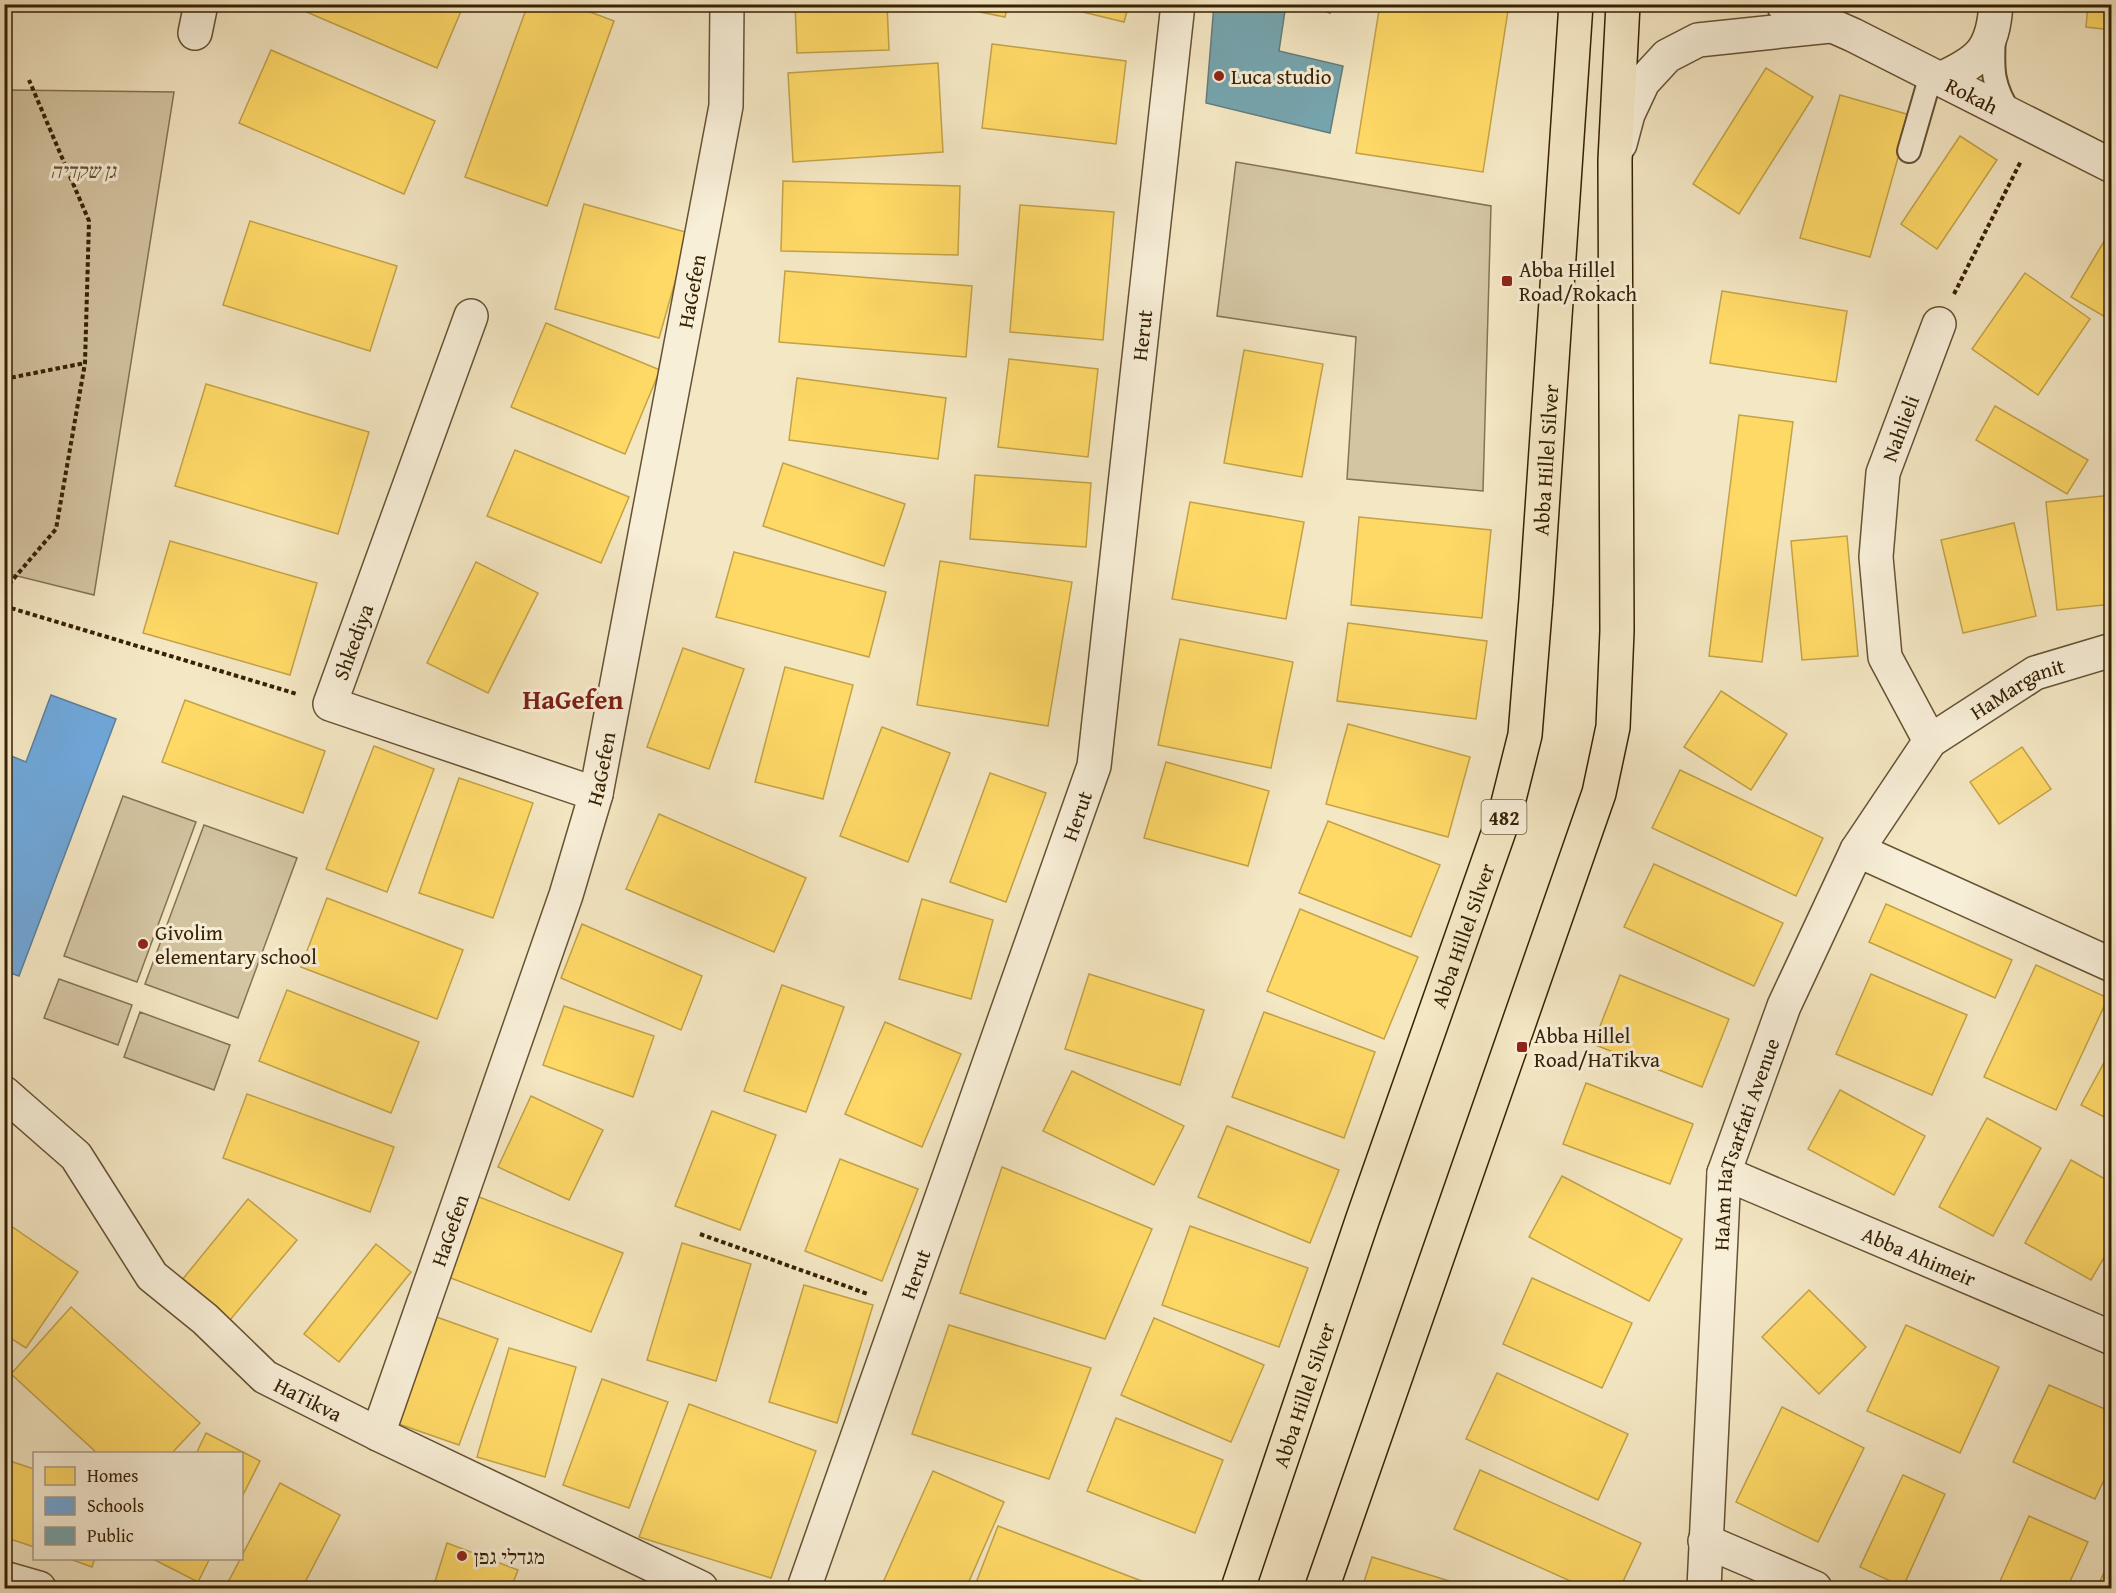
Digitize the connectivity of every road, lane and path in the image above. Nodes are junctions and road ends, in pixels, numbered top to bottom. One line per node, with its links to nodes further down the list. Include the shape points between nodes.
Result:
1 (727, 4): 23 (street, HaGefen, via 726,106)
2 (1178, 4): 29 (street, Herut, via 1094,766)
3 (1576, 4): 37 (main road, Abba Hillel Silver / 482, via 1525,735 1506,811)
4 (1623, 4): 12 (main road)
5 (1783, 4): 7 (street, Rokah)
6 (1995, 18): 8 (street, via 1984,51 1963,68); 10 (lane, via 1992,65 1996,93)
7 (1832, 26): 8 (street, Rokah); 12 (street, via 1698,40 1667,56 1643,82 1628,114)
8 (1935, 77): 10 (street, Rokah); 11 (lane)
9 (29, 80): 16 (path, via 89,221)
10 (2025, 122): 13 (street, Rokah); 15 (path)
11 (1909, 151)
12 (1615, 160): 38 (main road, via 1617,631 1613,727 1599,793)
13 (2112, 166)
14 (471, 316): 21 (street, Shkediya)
15 (1939, 324): 22 (street, Nahlieli, via 1884,473 1876,557 1885,657)
16 (85, 363): 17 (path); 18 (path, via 56,529)
17 (4, 379)
18 (4, 590)
19 (4, 606): 21 (path)
20 (2112, 650): 22 (street, HaMarganit, via 2035,672)
21 (330, 704): 23 (street, Shkediya)
22 (1930, 741): 24 (street, HaAm HaTsarfati Avenue)
23 (596, 794): 31 (street, HaGefen, via 566,895)
24 (1857, 850): 25 (street); 27 (street, HaAm HaTsarfati Avenue, via 1784,1006)
25 (2112, 964)
26 (4, 1093): 31 (street, HaTikva, via 76,1156 153,1276 265,1377)
27 (1724, 1173): 30 (street, Abba Ahimeir); 32 (street, HaAm HaTsarfati Avenue)
28 (700, 1234): 29 (path)
29 (903, 1307): 36 (street, Herut)
30 (2112, 1338)
31 (378, 1434): 35 (street, HaTikva)
32 (1705, 1541): 39 (street, HaAm HaTsarfati Avenue); 40 (street)
33 (4, 1578): 34 (street)
34 (39, 1588)
35 (701, 1588)
36 (804, 1588)
37 (1238, 1588)
38 (1322, 1588)
39 (1704, 1588)
40 (1815, 1588)

